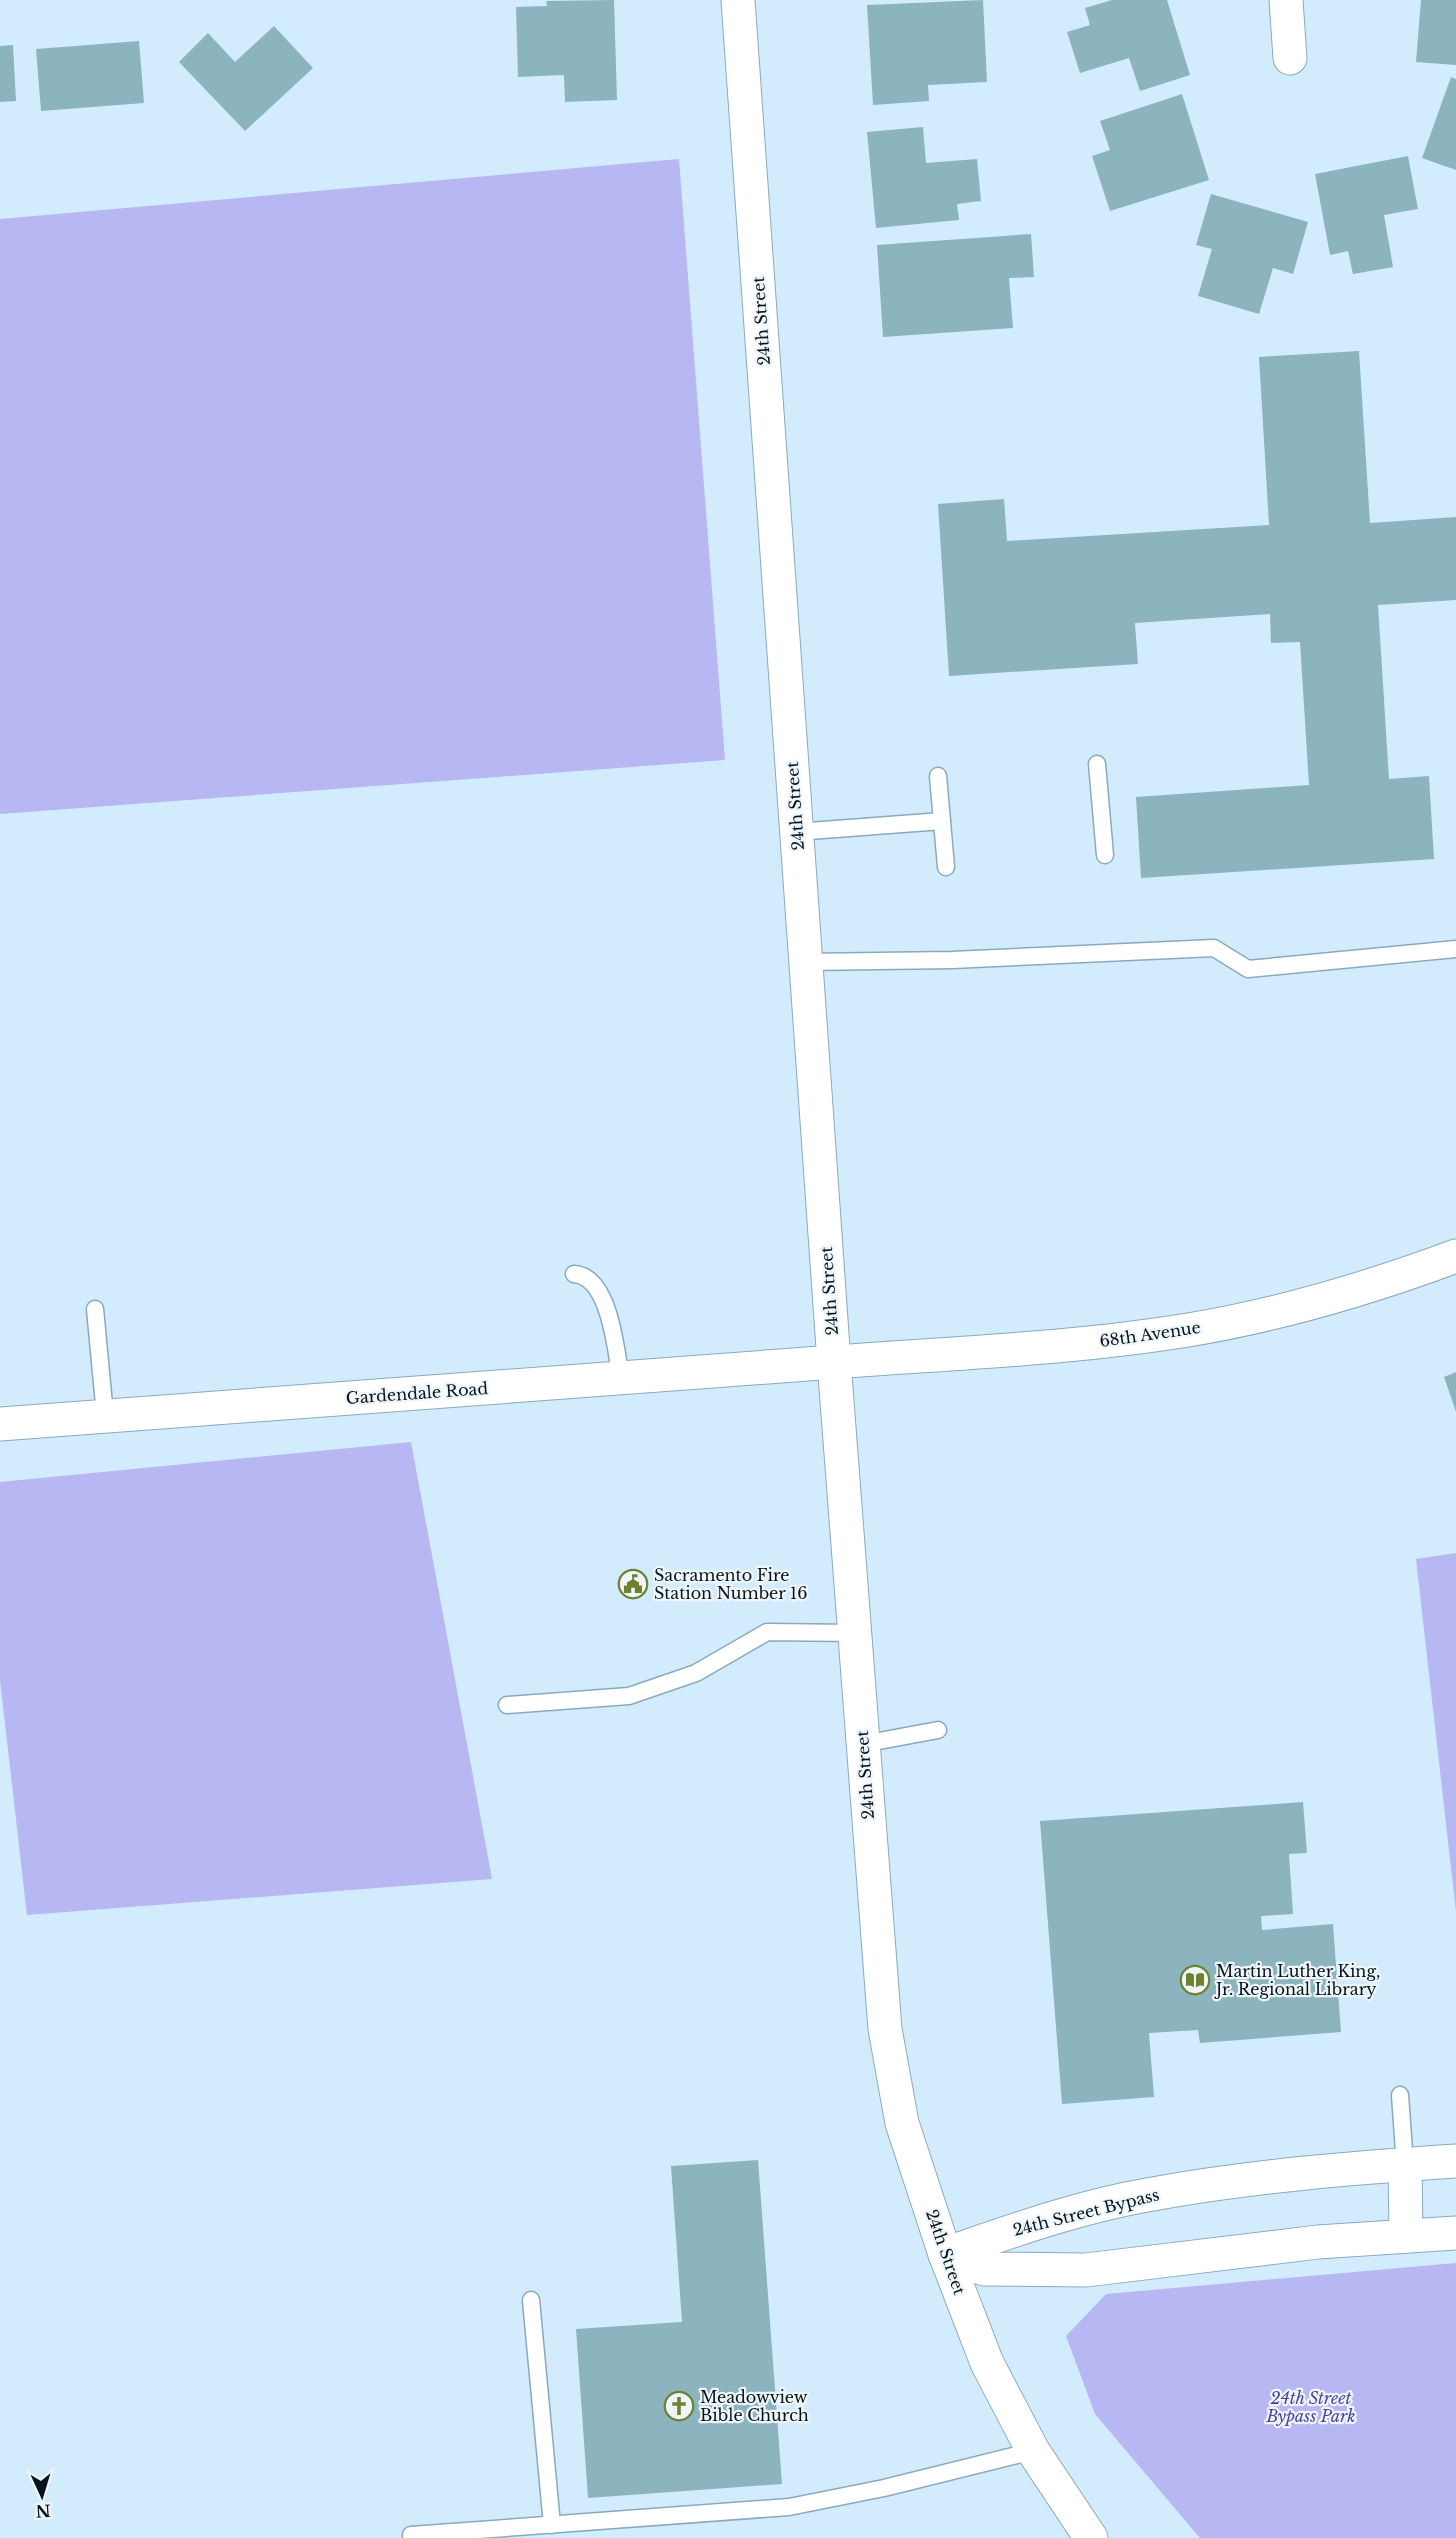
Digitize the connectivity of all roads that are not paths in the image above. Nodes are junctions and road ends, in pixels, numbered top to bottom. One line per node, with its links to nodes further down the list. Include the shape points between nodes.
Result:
1 (738, 0): 7 (street, 24th Street)
2 (1286, 0): 3 (street)
3 (1290, 58)
4 (1097, 764): 8 (lane)
5 (938, 776): 6 (lane)
6 (942, 821): 7 (lane); 9 (lane)
7 (796, 832): 11 (street, 24th Street)
8 (1105, 855)
9 (946, 867)
10 (1456, 949): 11 (lane, via 1248,969 1214,948 952,960)
11 (806, 962): 15 (street, 24th Street)
12 (1456, 1256): 15 (street, 68th Avenue, via 1391,1280 1258,1316 1188,1330 1057,1346)
13 (574, 1274): 16 (lane, via 594,1284 604,1298)
14 (96, 1309): 17 (lane)
15 (834, 1362): 16 (street, Gardendale Road); 19 (street, 24th Street)
16 (621, 1379): 17 (street, Gardendale Road)
17 (105, 1415): 18 (street, Gardendale Road)
18 (0, 1424)
19 (855, 1633): 20 (lane, via 767,1632 696,1673 629,1696); 22 (street, 24th Street)
20 (507, 1706)
21 (938, 1730): 22 (lane)
22 (863, 1744): 28 (street, 24th Street, via 885,2029 902,2123)
23 (1400, 2095): 25 (lane)
24 (1456, 2161): 25 (street, 24th Street Bypass)
25 (1405, 2165): 27 (street); 28 (street, 24th Street Bypass, via 1286,2173 1146,2195 1047,2219)
26 (1456, 2233): 27 (street)
27 (1406, 2236): 28 (street, via 1318,2242 1086,2270 984,2269)
28 (945, 2254): 30 (street, 24th Street, via 987,2363)
29 (531, 2300): 31 (lane)
30 (1033, 2451): 31 (lane, via 789,2507); 33 (street, 24th Street)
31 (552, 2525): 32 (lane)
32 (411, 2535)
33 (1090, 2538)

